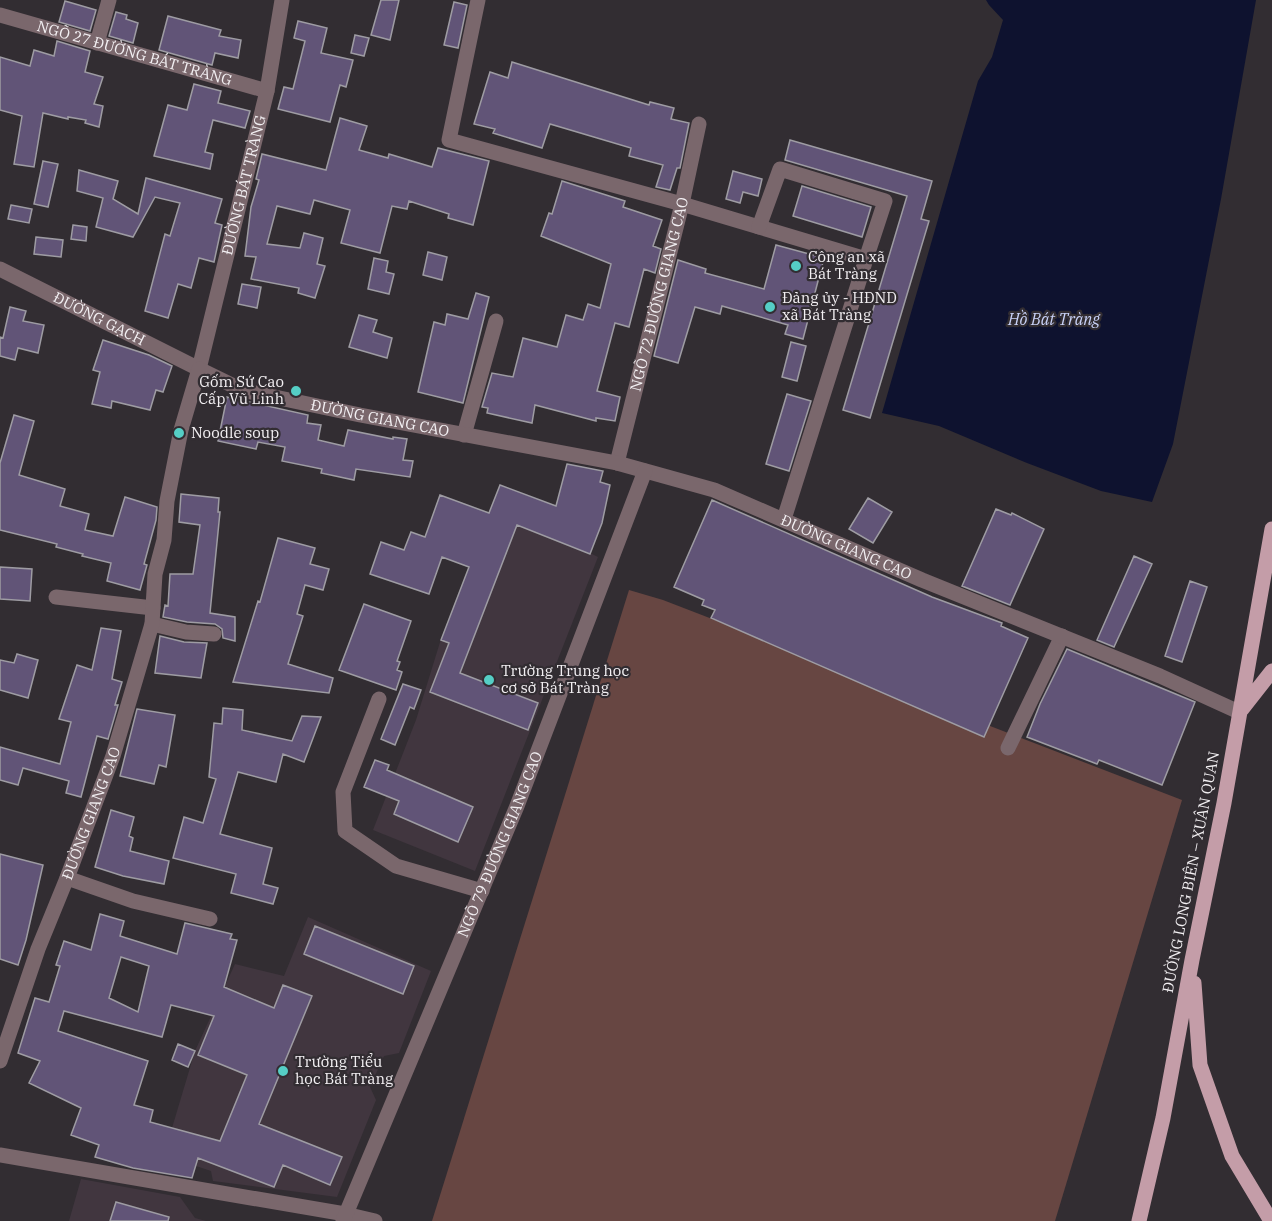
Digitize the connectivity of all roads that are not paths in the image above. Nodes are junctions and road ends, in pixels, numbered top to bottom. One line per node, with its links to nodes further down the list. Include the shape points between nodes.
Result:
1 (109, 0): 5 (street)
2 (282, 0): 6 (street, ĐƯỜNG BÁT TRÀNG)
3 (478, 0): 8 (street, via 449,140)
4 (0, 15): 5 (street, NGÕ 27 ĐƯỜNG BÁT TRÀNG)
5 (98, 43): 6 (street, NGÕ 27 ĐƯỜNG BÁT TRÀNG)
6 (267, 91): 13 (street, ĐƯỜNG BÁT TRÀNG)
7 (699, 124): 8 (street, NGÕ 72 ĐƯỜNG GIANG CAO)
8 (682, 204): 9 (street); 15 (street, NGÕ 72 ĐƯỜNG GIANG CAO)
9 (759, 227): 10 (street); 10 (street, via 780,169 885,201)
10 (866, 259): 17 (street)
11 (0, 268): 13 (street, ĐƯỜNG GẠCH)
12 (496, 321): 14 (street)
13 (200, 369): 14 (street, ĐƯỜNG GIANG CAO, via 242,390); 20 (street, ĐƯỜNG GIANG CAO, via 167,501)
14 (464, 435): 15 (street, ĐƯỜNG GIANG CAO)
15 (616, 464): 16 (street, ĐƯỜNG GIANG CAO)
16 (645, 471): 17 (street, ĐƯỜNG GIANG CAO, via 714,490); 29 (street, NGÕ 79 ĐƯỜNG GIANG CAO)
17 (784, 519): 23 (street, ĐƯỜNG GIANG CAO)
18 (1272, 529): 26 (main road, ĐƯỜNG LONG BIÊN – XUÂN QUAN)
19 (56, 597): 20 (street)
20 (153, 608): 21 (street, ĐƯỜNG GIANG CAO)
21 (152, 624): 22 (street); 28 (street, ĐƯỜNG GIANG CAO, via 112,756)
22 (214, 634)
23 (1062, 636): 26 (street, ĐƯỜNG GIANG CAO); 27 (street)
24 (1272, 671): 26 (main road)
25 (379, 699): 29 (street, via 343,792 345,831 396,866)
26 (1239, 712): 31 (main road, ĐƯỜNG LONG BIÊN – XUÂN QUAN)
27 (1008, 748)
28 (67, 878): 30 (street, via 133,901); 32 (street, ĐƯỜNG GIANG CAO)
29 (482, 891): 34 (street, NGÕ 79 ĐƯỜNG GIANG CAO)
30 (210, 919)
31 (1192, 960): 36 (main road, ĐƯỜNG LONG BIÊN – XUÂN QUAN, via 1163,1118); 37 (main road, via 1200,1065 1232,1156)
32 (0, 1061)
33 (0, 1155): 34 (street)
34 (344, 1217): 35 (street)
35 (375, 1221)
36 (1139, 1221)
37 (1271, 1221)

